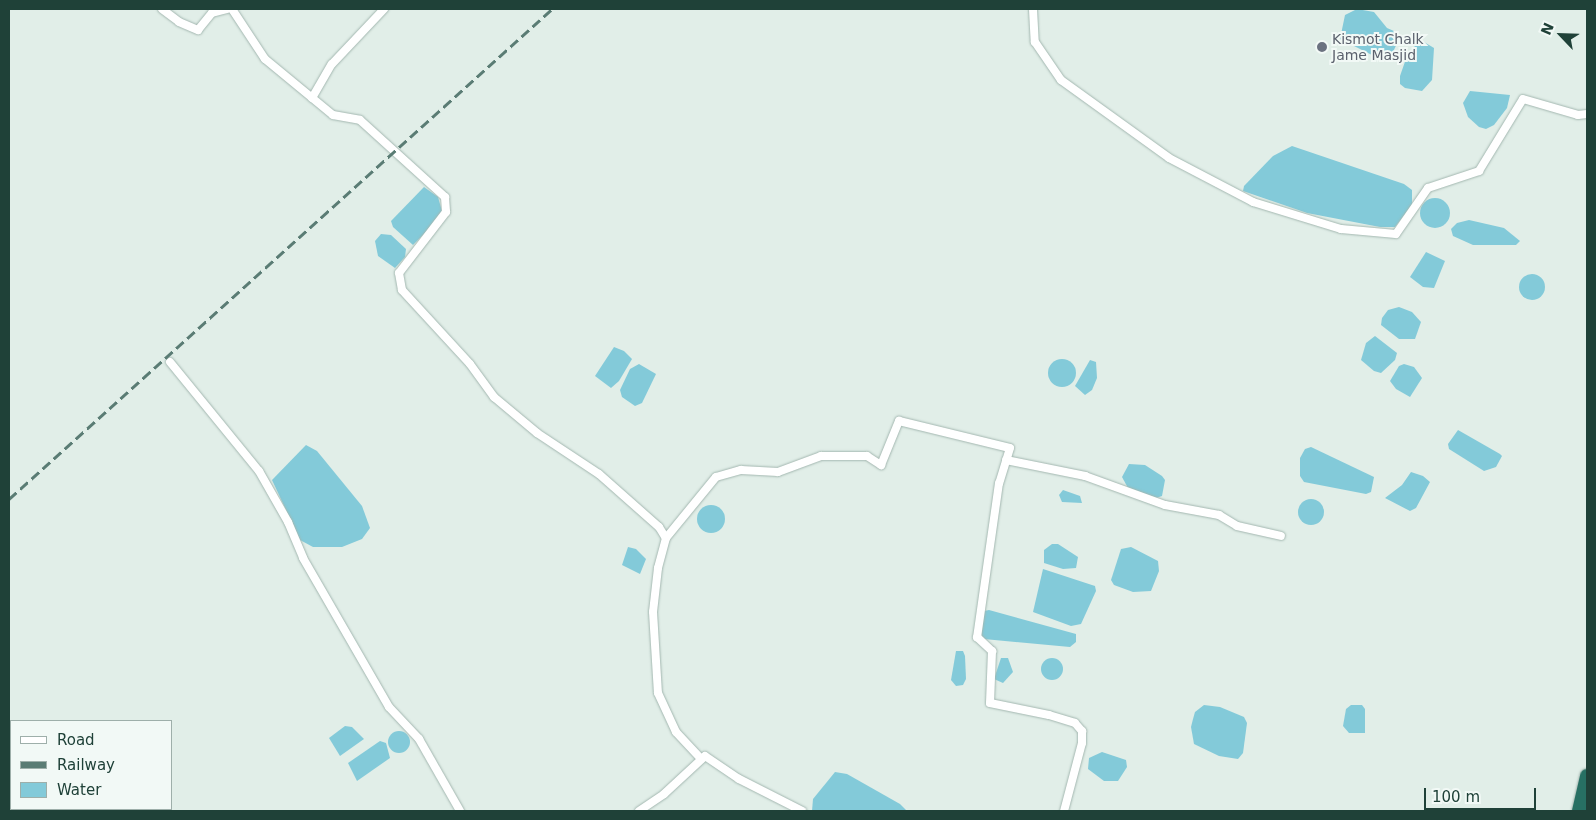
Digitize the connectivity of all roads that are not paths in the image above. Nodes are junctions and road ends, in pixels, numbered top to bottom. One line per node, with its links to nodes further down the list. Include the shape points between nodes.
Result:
1 (162, 9): 2 (street, via 179,22 198,30 212,12)
2 (227, 9)
3 (232, 9): 6 (street, via 265,59)
4 (384, 9): 6 (street, via 332,64)
5 (1033, 9): 7 (street, via 1035,42 1061,80 1169,158 1253,202 1341,228 1396,234 1428,188 1479,171 1523,99 1578,115)
6 (312, 98): 11 (street, via 333,115 360,120 446,197 446,212 399,273 402,290 470,364 494,397 537,433 599,474 659,527)
7 (1587, 114)
8 (170, 362): 14 (street, via 259,471 278,502 307,566 389,707 418,739)
9 (1006, 460): 10 (street, via 1085,476 1165,506 1219,515 1237,526); 11 (street, via 1010,448 899,422 881,465 867,456 821,456 778,472 741,470 716,477); 17 (street, via 999,483 977,637 992,651 990,703 1049,715 1075,723 1082,730 1082,743)
10 (1281, 536)
11 (666, 538): 12 (street, via 658,568 653,612 658,693 676,732)
12 (701, 759): 15 (street, via 664,794); 16 (street, via 705,756 716,761 739,779)
13 (1587, 776): 18 (highway)
14 (460, 811)
15 (639, 811)
16 (802, 811)
17 (1064, 811)
18 (1579, 811)

